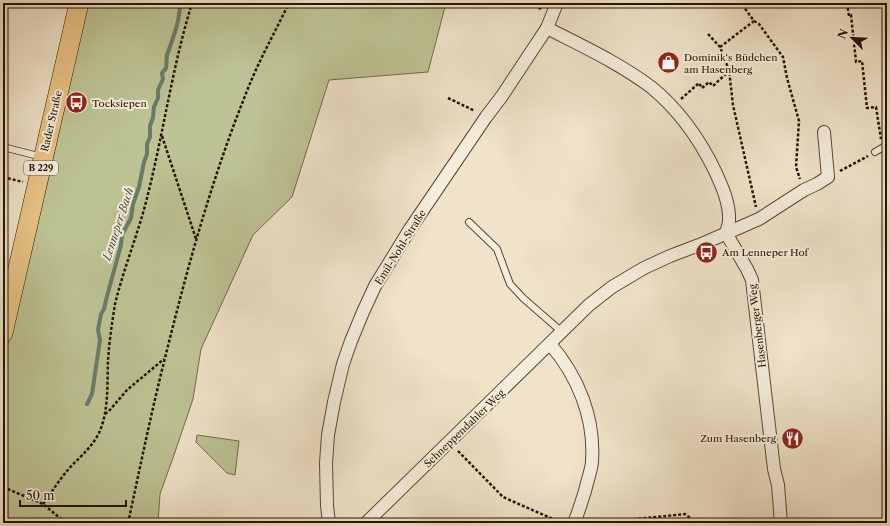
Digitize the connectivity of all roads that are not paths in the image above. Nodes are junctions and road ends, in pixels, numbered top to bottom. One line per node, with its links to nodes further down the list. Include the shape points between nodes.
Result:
1 (79, 3): 8 (main road, Rader Straße / B 229)
2 (557, 3): 3 (street, Emil-Nohl-Straße)
3 (547, 28): 10 (street, via 625,69 652,88 672,107 708,156 718,178 730,222); 15 (street, Emil-Nohl-Straße, via 424,207 375,286 351,341 338,383 328,435 326,463)
4 (824, 132): 10 (street, Schneppendahler Weg, via 828,177 759,219)
5 (884, 146): 7 (lane)
6 (3, 147): 8 (lane)
7 (875, 152)
8 (43, 158): 12 (main road, Rader Straße / B 229)
9 (469, 222): 11 (lane, via 497,249 510,284)
10 (726, 232): 11 (street, Schneppendahler Weg, via 625,278 594,301); 17 (street, Hasenberger Weg, via 752,280)
11 (562, 332): 13 (street, Schneppendahler Weg)
12 (3, 333)
13 (550, 344): 14 (street, via 571,373 589,418 592,463); 16 (street, Schneppendahler Weg)
14 (576, 519)
15 (329, 523)
16 (366, 523)
17 (782, 523)

